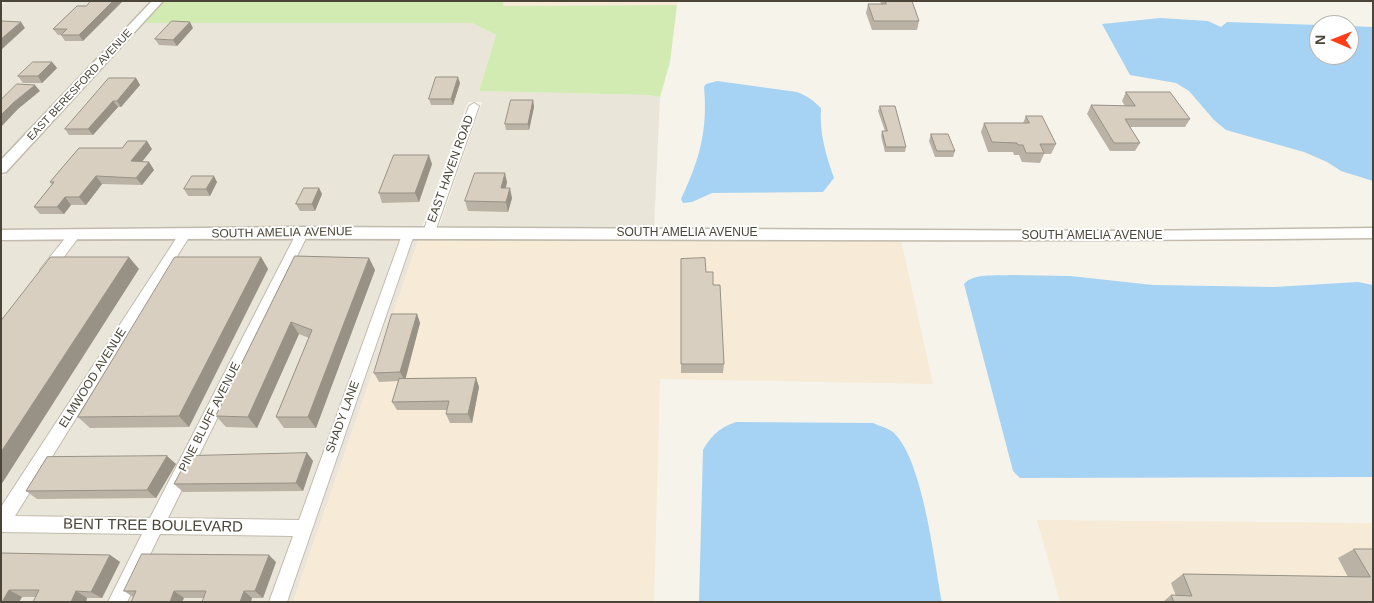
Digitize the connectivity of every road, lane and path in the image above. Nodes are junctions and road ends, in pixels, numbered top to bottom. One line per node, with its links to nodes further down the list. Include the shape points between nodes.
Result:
1 (158, 1): 3 (street, EAST BERESFORD AVENUE)
2 (474, 106): 6 (street, EAST HAVEN ROAD)
3 (1, 169)
4 (302, 232): 5 (street, SOUTH AMELIA AVENUE); 8 (street, SOUTH AMELIA AVENUE); 13 (street, PINE BLUFF AVENUE)
5 (409, 232): 6 (street, SOUTH AMELIA AVENUE); 14 (street, SHADY LANE)
6 (428, 232): 7 (street, SOUTH AMELIA AVENUE, via 1126,236)
7 (1373, 233)
8 (185, 234): 9 (street, SOUTH AMELIA AVENUE); 12 (street, ELMWOOD AVENUE)
9 (74, 235): 10 (street, SOUTH AMELIA AVENUE); 11 (street)
10 (1, 236)
11 (36, 284)
12 (1, 524): 13 (street, BENT TREE BOULEVARD)
13 (155, 526): 14 (street, BENT TREE BOULEVARD); 15 (street, PINE BLUFF AVENUE)
14 (304, 528): 16 (street, SHADY LANE)
15 (117, 602)
16 (278, 602)

